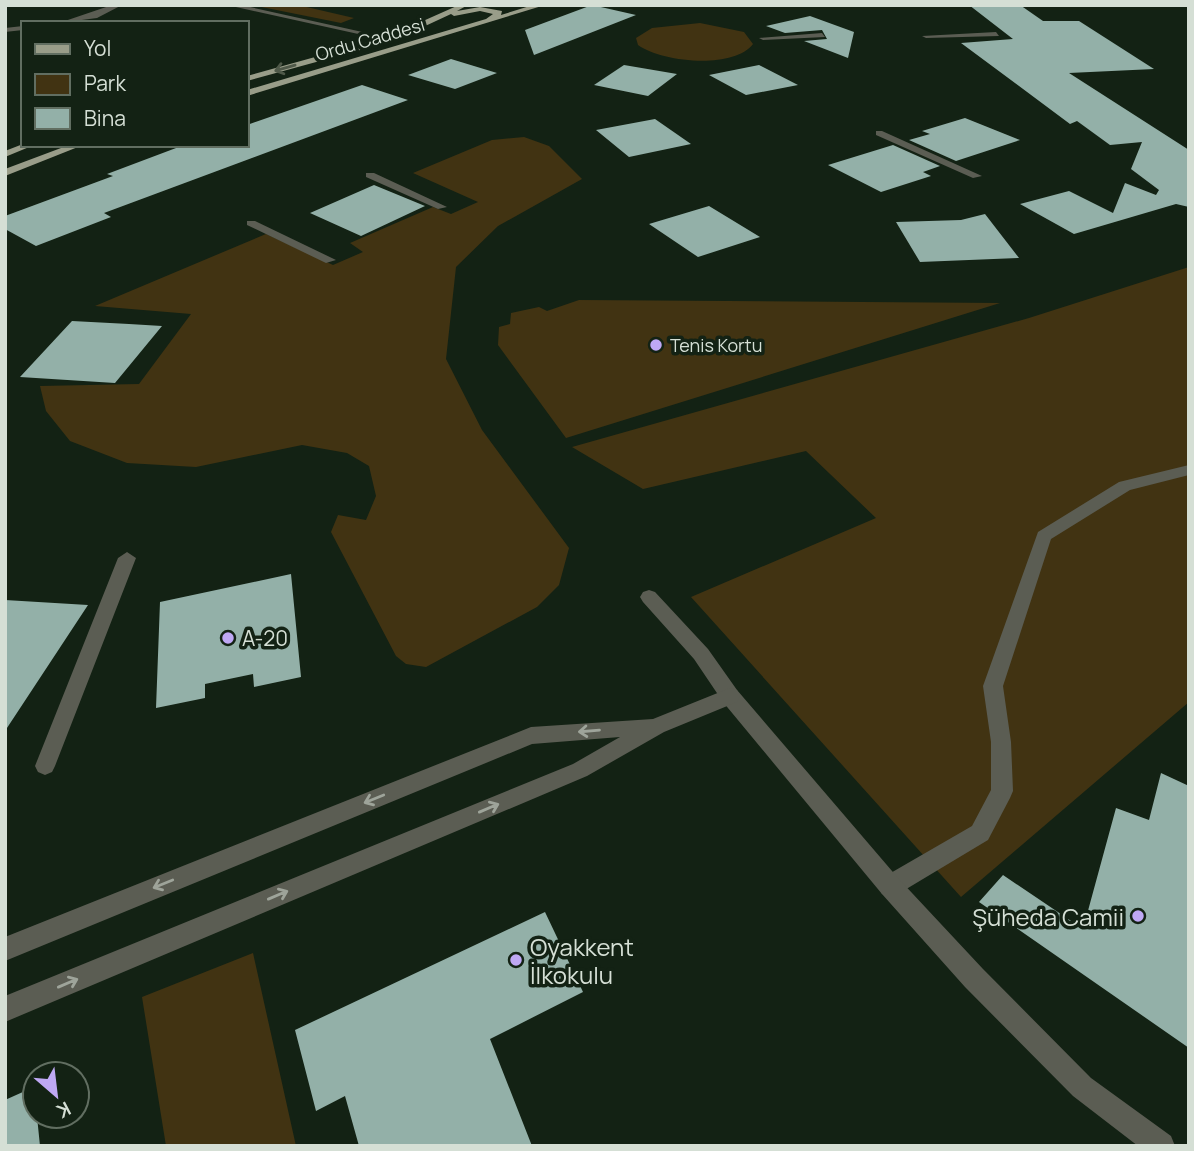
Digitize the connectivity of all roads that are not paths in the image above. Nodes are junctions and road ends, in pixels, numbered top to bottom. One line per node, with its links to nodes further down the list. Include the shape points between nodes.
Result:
1 (119, 5): 6 (street)
2 (230, 5): 11 (street)
3 (465, 5): 5 (main road, Ordu Caddesi)
4 (542, 5): 7 (main road, Ordu Caddesi)
5 (438, 18): 7 (main road, via 480,9 499,13); 11 (main road, Ordu Caddesi)
6 (71, 21)
7 (456, 33): 14 (main road, Ordu Caddesi)
8 (996, 34): 10 (street)
9 (822, 35): 12 (street)
10 (926, 36)
11 (390, 38): 13 (main road, Ordu Caddesi, one-way to 13)
12 (763, 38)
13 (248, 79)
14 (248, 93)
15 (879, 133): 21 (street)
16 (24, 147): 18 (main road)
17 (73, 147): 19 (main road)
18 (5, 154)
19 (5, 173)
20 (370, 175): 22 (street)
21 (977, 176)
22 (442, 207)
23 (251, 223): 24 (street)
24 (330, 260)
25 (1189, 470): 31 (street, via 1125,486 1044,536 993,686 1002,791 980,833)
26 (127, 558): 30 (street)
27 (649, 597): 28 (street, via 701,654)
28 (730, 696): 29 (street); 31 (street)
29 (657, 726): 32 (street, one-way to 32, via 531,736); 33 (street, one-way to 29, via 580,770)
30 (44, 766)
31 (890, 886): 34 (street, via 1082,1087)
32 (5, 948)
33 (5, 1009)
34 (1161, 1146)

